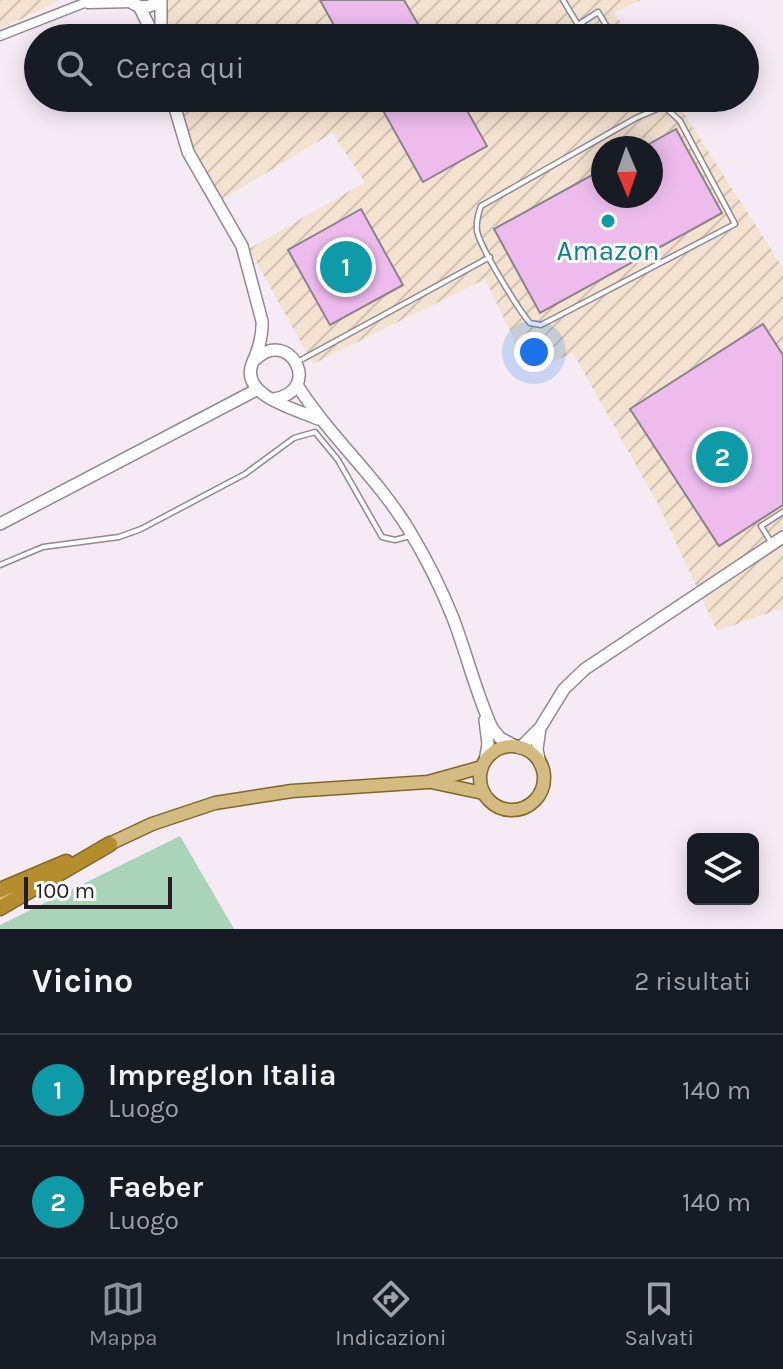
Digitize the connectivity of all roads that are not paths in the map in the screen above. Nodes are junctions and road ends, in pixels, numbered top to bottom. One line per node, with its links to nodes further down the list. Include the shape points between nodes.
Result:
1 (160, 0): 4 (street, via 152,6); 7 (street)
2 (563, 0): 8 (lane)
3 (88, 2): 4 (street); 5 (street)
4 (133, 3): 6 (street)
5 (29, 24)
6 (146, 24)
7 (161, 24)
8 (577, 24)
9 (580, 24): 10 (lane, via 598,12)
10 (605, 24)
11 (24, 26): 12 (street)
12 (0, 36)
13 (176, 112): 17 (street, via 188,152 242,246)
14 (650, 112): 16 (lane, via 481,206 477,233)
15 (670, 112): 16 (lane, via 735,224 541,325 530,323 519,310)
16 (490, 257): 20 (lane)
17 (263, 330): 18 (street); 19 (street)
18 (276, 350): 19 (street); 20 (street)
19 (255, 360): 22 (street, via 250,373)
20 (296, 362): 21 (street)
21 (297, 385): 23 (street); 24 (street)
22 (256, 390): 23 (street); 26 (street)
23 (274, 399): 24 (street)
24 (319, 424): 27 (street, via 359,461); 27 (lane, via 382,537); 29 (lane, via 245,474 141,529 43,547)
25 (783, 512): 28 (lane, via 761,526)
26 (0, 524)
27 (412, 535): 30 (street, via 452,618)
28 (778, 541): 31 (street, via 585,669 564,689)
29 (0, 565)
30 (484, 712): 32 (street, via 496,734); 33 (street)
31 (540, 728): 32 (street); 34 (street)
32 (518, 747): 33 (main road, via 502,748); 34 (main road)
33 (484, 764): 35 (main road); 36 (main road)
34 (540, 764): 36 (main road, via 542,788 526,806 501,808)
35 (428, 782): 36 (main road); 37 (main road, via 243,797 186,812)
36 (483, 793)
37 (110, 844): 38 (highway); 39 (main road); 40 (highway)
38 (0, 890)
39 (0, 899)
40 (0, 908)

